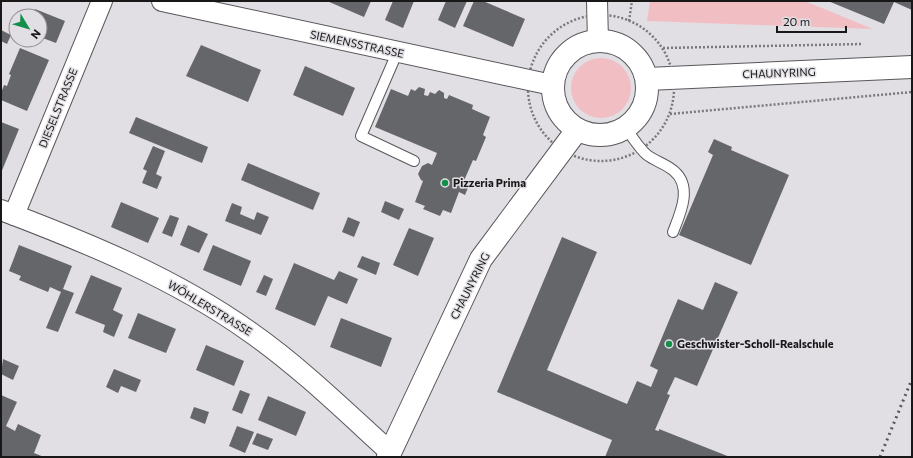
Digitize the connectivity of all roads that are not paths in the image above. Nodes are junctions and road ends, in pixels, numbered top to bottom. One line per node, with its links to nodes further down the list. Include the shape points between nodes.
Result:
1 (102, 1): 12 (street, DIESELSTRASSE)
2 (162, 1): 5 (street, SIEMENSSTRASSE)
3 (597, 8): 4 (street)
4 (598, 41): 7 (street, via 608,41 633,54 642,65); 8 (street, via 578,46 565,56 556,70)
5 (397, 52): 8 (street, SIEMENSSTRASSE); 11 (lane, via 361,136)
6 (912, 67): 7 (street, CHAUNYRING)
7 (647, 79): 9 (street, via 647,95 642,109)
8 (552, 85): 10 (street, via 554,102 562,116)
9 (626, 128): 10 (street, via 604,135); 13 (lane, via 642,150 675,171 682,182 682,209)
10 (577, 130): 14 (street, CHAUNYRING, via 481,259)
11 (414, 161)
12 (7, 213): 14 (street, WÖHLERSTRASSE, via 77,239 179,287 251,332 307,377)
13 (673, 232)
14 (389, 454)

